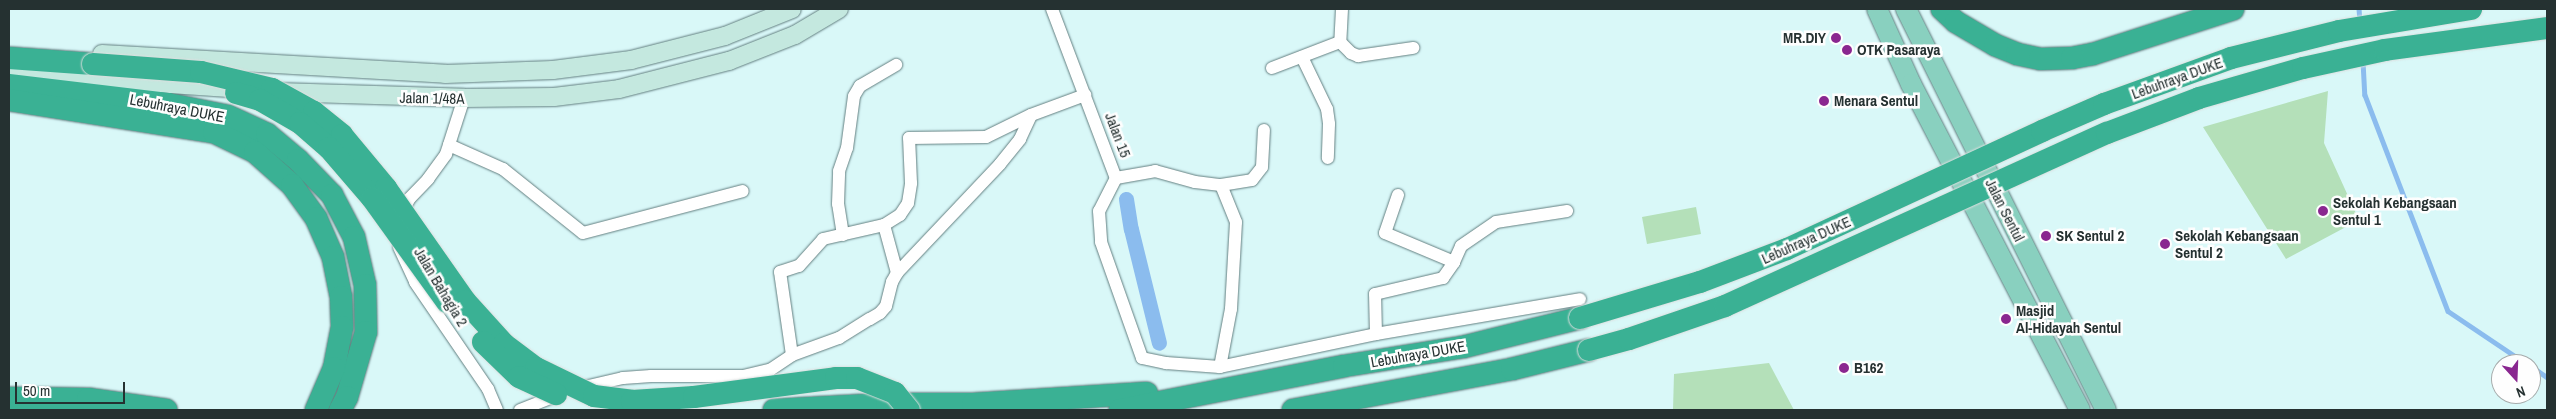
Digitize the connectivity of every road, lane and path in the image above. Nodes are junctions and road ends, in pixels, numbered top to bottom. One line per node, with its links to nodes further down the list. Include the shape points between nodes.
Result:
1 (792, 9): 14 (main road, Jalan 1/48A, via 725,36 646,56 553,70 445,74)
2 (839, 9): 26 (main road, Jalan 1/48A, via 795,35 729,61 619,89 554,97)
3 (1052, 9): 25 (street, Jalan 15)
4 (1342, 9): 13 (street)
5 (1867, 9): 22 (main road)
6 (1877, 9): 22 (main road)
7 (1899, 9): 24 (main road)
8 (1906, 9): 24 (main road, Jalan Sentul)
9 (1942, 9): 10 (highway, via 1977,36 2017,54 2040,59 2093,54)
10 (2233, 9)
11 (2471, 9): 41 (highway, Lebuhraya DUKE, bridge, via 2339,30 2231,58 2104,104 1787,250 1708,279)
12 (2547, 28): 57 (highway, Lebuhraya DUKE, bridge, via 2385,50 2294,70 2199,98 2107,133 1725,306 1589,350)
13 (1340, 42): 15 (street, via 1358,56); 16 (street)
14 (9, 48)
15 (1413, 48)
16 (1302, 57): 20 (street); 31 (street, via 1327,109)
17 (9, 58): 18 (highway)
18 (93, 64): 52 (highway, bridge, via 197,82 260,100 300,123 329,148 372,198 451,307 494,354 519,377 583,407); 54 (highway, bridge, via 201,72 272,89 314,112 342,135 386,188 465,301 504,344 536,368 594,396 632,401 694,397 850,378 894,393)
19 (896, 65): 38 (street, via 860,86 854,96 847,148 839,171 838,204)
20 (1272, 68)
21 (9, 73): 26 (main road, Jalan 1/48A, via 267,91)
22 (1911, 84): 58 (main road, Jalan Sentul)
23 (9, 85): 49 (highway, Lebuhraya DUKE, via 168,104 228,116 267,134 298,160 332,195 354,237 365,285 366,332 347,397)
24 (1945, 88): 59 (main road, Jalan Sentul)
25 (1085, 95): 28 (street); 32 (street, Jalan 15)
26 (464, 98): 30 (street, Jalan Bahagia 2)
27 (9, 100): 48 (highway, via 214,132 255,152 292,185 316,218 333,257 341,297 342,327 334,368)
28 (1032, 115): 37 (street, via 986,137 909,138 911,183 908,203 900,215); 40 (street, via 1020,139 1000,164)
29 (1264, 130): 33 (street, via 1262,167 1252,180)
30 (449, 144): 34 (street, via 503,170 583,232); 50 (street, Jalan Bahagia 2, via 446,154 428,179 404,206 398,243 410,274 482,381)
31 (1328, 158)
32 (1116, 178): 33 (street, via 1155,171); 44 (street, Jalan 15, via 1099,211 1101,242 1142,358)
33 (1221, 185): 44 (street, via 1236,222 1231,309)
34 (743, 191)
35 (1398, 195): 39 (street, via 1385,233)
36 (1567, 211): 39 (street, via 1496,222 1461,246)
37 (884, 224): 38 (street); 40 (street)
38 (843, 235): 43 (street, via 823,239 799,266 780,272)
39 (1454, 262): 42 (street, via 1443,278 1375,294)
40 (897, 273): 43 (street, via 886,306 880,313 839,338)
41 (1580, 308): 42 (street); 45 (highway, Lebuhraya DUKE, via 1463,347)
42 (1376, 334): 44 (street)
43 (792, 355): 51 (street, via 770,370 742,376 651,376 600,382)
44 (1220, 367)
45 (1233, 388): 53 (highway, via 973,404 887,404); 55 (highway); 56 (highway, Lebuhraya DUKE)
46 (9, 398): 47 (highway, via 88,400)
47 (166, 410)
48 (316, 410)
49 (340, 410)
50 (497, 410)
51 (520, 410)
52 (597, 410)
53 (782, 410)
54 (909, 410)
55 (1021, 410)
56 (1120, 410)
57 (1293, 410)
58 (2080, 410)
59 (2106, 410)

